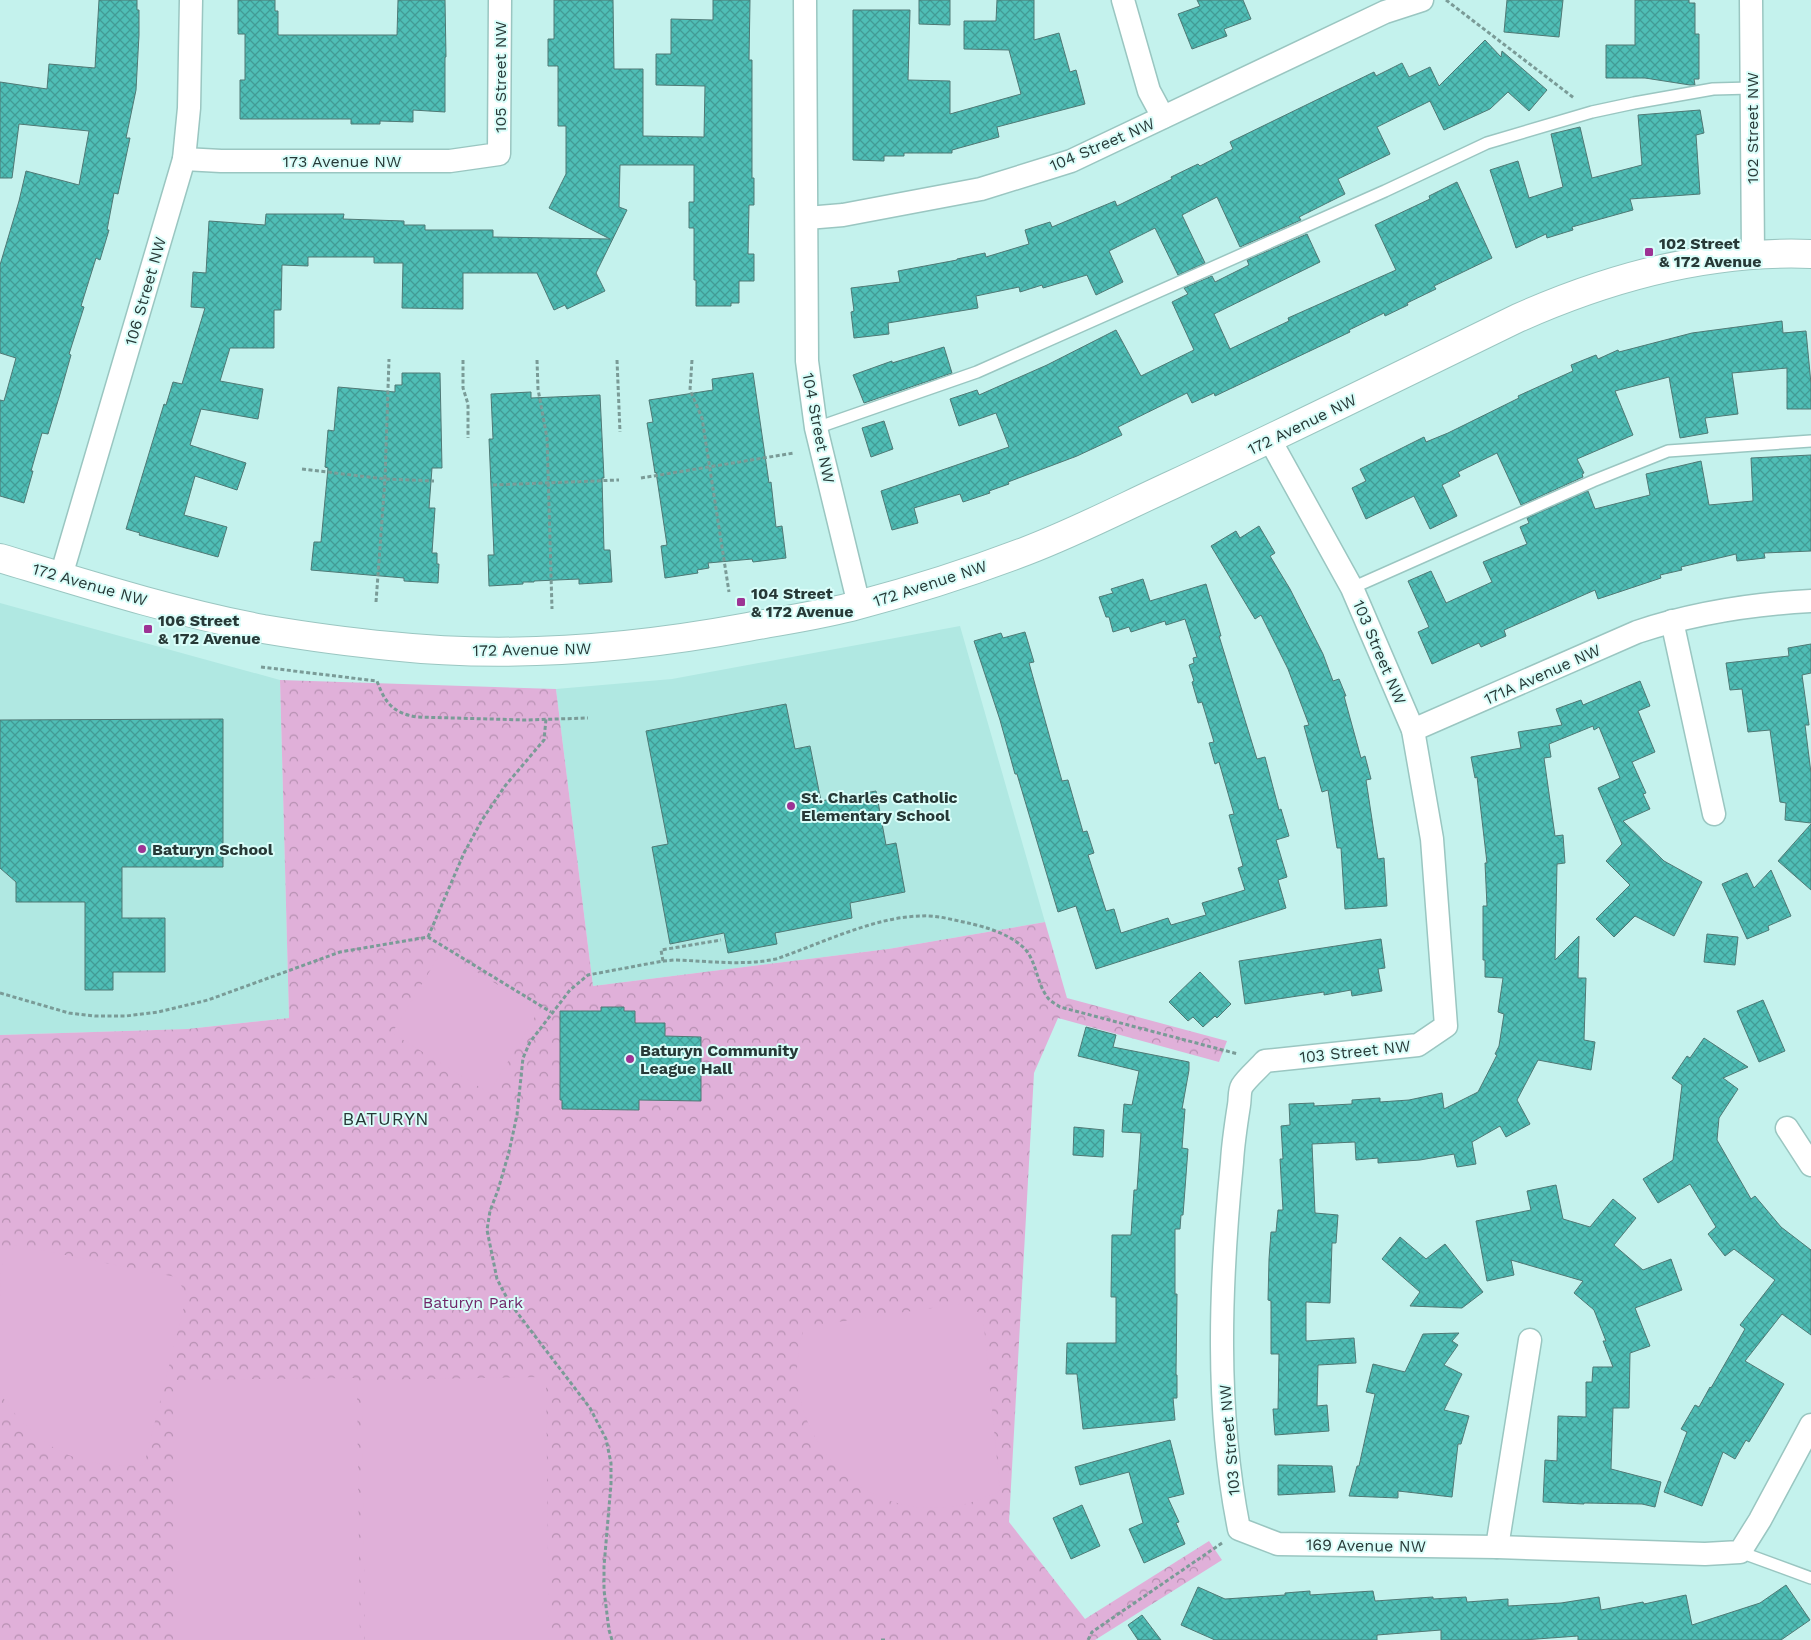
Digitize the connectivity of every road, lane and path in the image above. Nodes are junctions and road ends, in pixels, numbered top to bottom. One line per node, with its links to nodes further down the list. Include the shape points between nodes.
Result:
1 (192, 0): 12 (street, 106 Street NW)
2 (500, 0): 11 (street, 105 Street NW)
3 (805, 0): 13 (street, 104 Street NW)
4 (1124, 0): 10 (street, 104 Street NW, via 1150,91)
5 (1422, 0): 10 (street, 104 Street NW, via 1384,12)
6 (1446, 0): 9 (path)
7 (1751, 0): 8 (street, 102 Street NW)
8 (1751, 88): 9 (lane, via 1713,89); 15 (street, 102 Street NW)
9 (1592, 112): 21 (lane, via 1487,143 1386,192 976,372)
10 (1163, 117): 13 (street, 104 Street NW, via 1071,161 981,189 843,215)
11 (499, 154): 12 (street, 173 Avenue NW, via 450,161)
12 (184, 159): 36 (street, 106 Street NW)
13 (806, 218): 21 (street, 104 Street NW, via 807,361)
14 (1811, 254): 15 (street, 172 Avenue NW)
15 (1754, 255): 24 (street, 172 Avenue NW, via 1646,272 1556,301)
16 (389, 359): 30 (path)
17 (463, 360): 23 (path)
18 (538, 360): 33 (path, via 538,389 547,438)
19 (617, 360): 22 (path)
20 (692, 360): 27 (path, via 690,390 702,418)
21 (816, 428): 41 (street, 104 Street NW)
22 (620, 432)
23 (468, 438)
24 (1270, 440): 37 (street, 103 Street NW); 41 (street, 172 Avenue NW, via 1027,551)
25 (1811, 441): 37 (lane, via 1668,451)
26 (794, 453): 27 (path)
27 (710, 466): 29 (path); 38 (path)
28 (302, 469): 30 (path)
29 (641, 478)
30 (384, 479): 32 (path); 40 (path)
31 (619, 480): 33 (path)
32 (434, 481)
33 (548, 483): 34 (path); 42 (path)
34 (493, 485)
35 (0, 558): 36 (street, 172 Avenue NW)
36 (61, 576): 41 (street, 172 Avenue NW, via 260,628 375,645 456,650 518,651 642,644 713,634)
37 (1352, 588): 47 (street, 103 Street NW)
38 (729, 592)
39 (1811, 601): 43 (street, 171A Avenue NW, via 1740,607)
40 (376, 602)
41 (858, 605)
42 (552, 609)
43 (1672, 621): 47 (street, 171A Avenue NW, via 1637,632); 48 (street)
44 (261, 667): 46 (path, via 377,681 388,704 406,715)
45 (588, 718): 46 (path)
46 (546, 720): 49 (path, via 544,740 505,786 464,853)
47 (1413, 730): 54 (street, 103 Street NW, via 1432,839 1446,1026 1418,1045)
48 (1714, 814)
49 (428, 937): 52 (path, via 340,952 208,1000 158,1012 126,1016 69,1013); 53 (path)
50 (721, 940): 51 (path, via 661,950)
51 (663, 961): 53 (path, via 588,975); 54 (path, via 760,962 904,917 947,919 983,926 1024,947 1042,990 1060,1007)
52 (0, 993)
53 (551, 1012): 63 (path, via 523,1058 517,1114 487,1230 497,1279 509,1302 590,1408 606,1440 611,1484 604,1590)
54 (1265, 1061): 59 (street, 103 Street NW, via 1242,1086 1224,1257 1224,1390 1232,1493)
55 (1787, 1128): 56 (street)
56 (1811, 1165)
57 (1530, 1340): 60 (street)
58 (1811, 1425): 61 (street)
59 (1239, 1529): 60 (street, 169 Avenue NW, via 1278,1544); 64 (path, via 1211,1552 1092,1632)
60 (1497, 1547): 61 (street, 169 Avenue NW, via 1705,1554)
61 (1740, 1552): 62 (lane)
62 (1811, 1578)
63 (612, 1640)
64 (1088, 1640)

